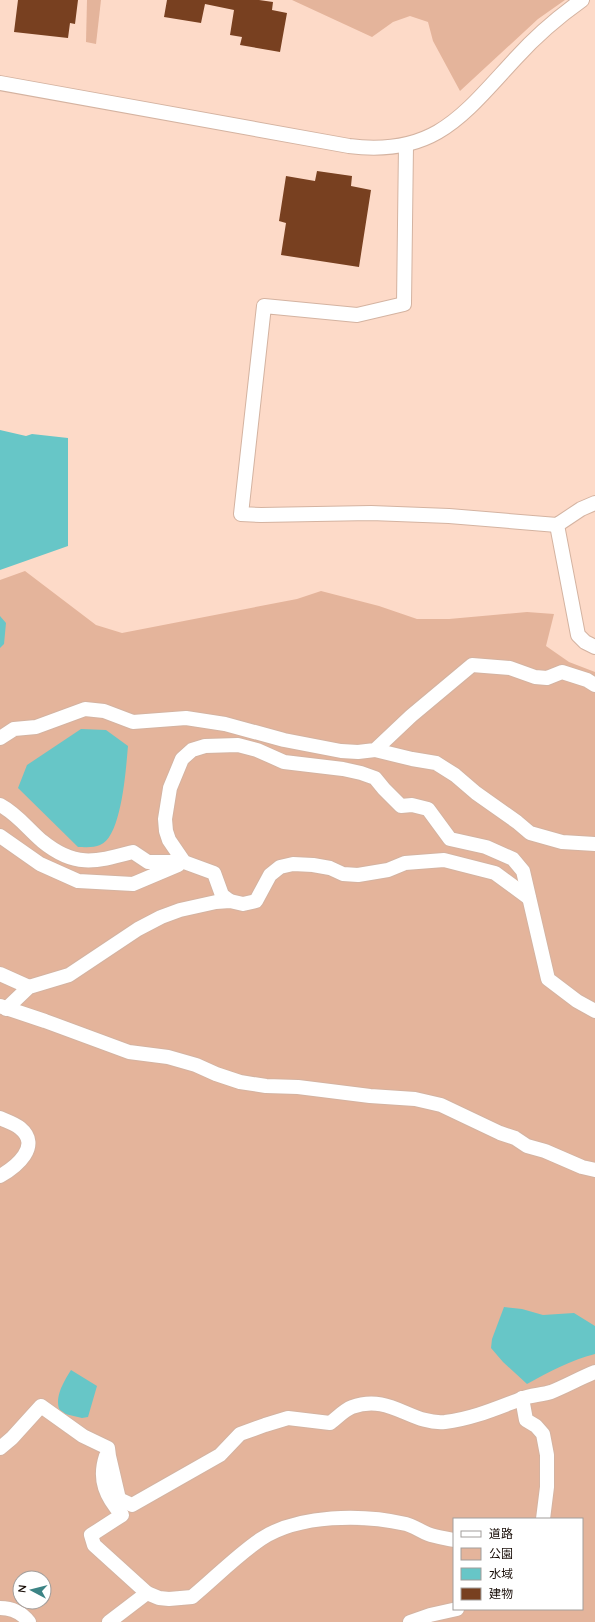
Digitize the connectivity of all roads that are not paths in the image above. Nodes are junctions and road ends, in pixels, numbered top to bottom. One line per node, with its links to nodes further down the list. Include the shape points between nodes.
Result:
1 (582, 0): 3 (street, via 532,42 454,123)
2 (0, 83): 3 (street, via 349,146 380,148)
3 (406, 145): 5 (street, via 404,304 357,315 264,306 241,514 371,513 449,516)
4 (595, 503): 5 (street)
5 (557, 525): 6 (street, via 578,636)
6 (595, 647)
7 (595, 685): 9 (street, via 562,672 547,678 535,677 510,668 472,665 405,721)
8 (0, 738): 9 (street, via 14,729 36,727 85,709 104,711 132,722 186,718 225,724 341,752)
9 (375, 750): 12 (street, via 436,762 530,833 562,842)
10 (0, 805): 13 (street, via 26,824 42,841 76,860 110,858 132,852 148,862)
11 (0, 836): 13 (street, via 40,864 78,881 133,884)
12 (595, 844)
13 (184, 862): 14 (street, via 169,840 165,819 170,788 182,760 192,750 205,746 238,745 284,762 343,769 375,778 401,806 428,809 450,839 486,847 513,859 523,871); 15 (street, via 214,873 222,895)
14 (529, 898): 15 (street, via 495,873 444,860 405,863 388,870 358,875 344,874 319,866 293,864 280,867 270,876 256,901 243,904); 18 (street, via 548,979)
15 (230, 901): 17 (street, via 180,910 161,917 138,929 69,975)
16 (0, 974): 17 (street)
17 (29, 987): 20 (street)
18 (577, 1001): 19 (street); 21 (street)
19 (595, 1002)
20 (3, 1008): 23 (street, via 129,1052 168,1057 240,1082 415,1099 441,1105 515,1138 527,1146)
21 (595, 1011)
22 (0, 1118): 24 (street, via 21,1128 28,1139 28,1146 25,1156 18,1164)
23 (595, 1170)
24 (0, 1176)
25 (595, 1372): 26 (street, via 550,1392)
26 (522, 1398): 28 (street, via 482,1414 447,1422 432,1422 392,1406 370,1403 351,1407 330,1423 288,1418 277,1421 240,1434 220,1455 132,1505 119,1499); 29 (street, via 526,1420 543,1434 546,1448 547,1487)
27 (0, 1448): 28 (street, via 41,1406 83,1436)
28 (108, 1448): 31 (street, via 102,1467 105,1489 110,1502 122,1515 91,1535 94,1545)
29 (543, 1518)
30 (453, 1540): 31 (street, via 426,1533 406,1524 364,1518 306,1522 287,1526 261,1539 192,1597 169,1599)
31 (147, 1593): 35 (street)
32 (0, 1608): 34 (street, via 24,1615)
33 (453, 1610): 36 (street)
34 (29, 1622)
35 (109, 1622)
36 (410, 1622)

